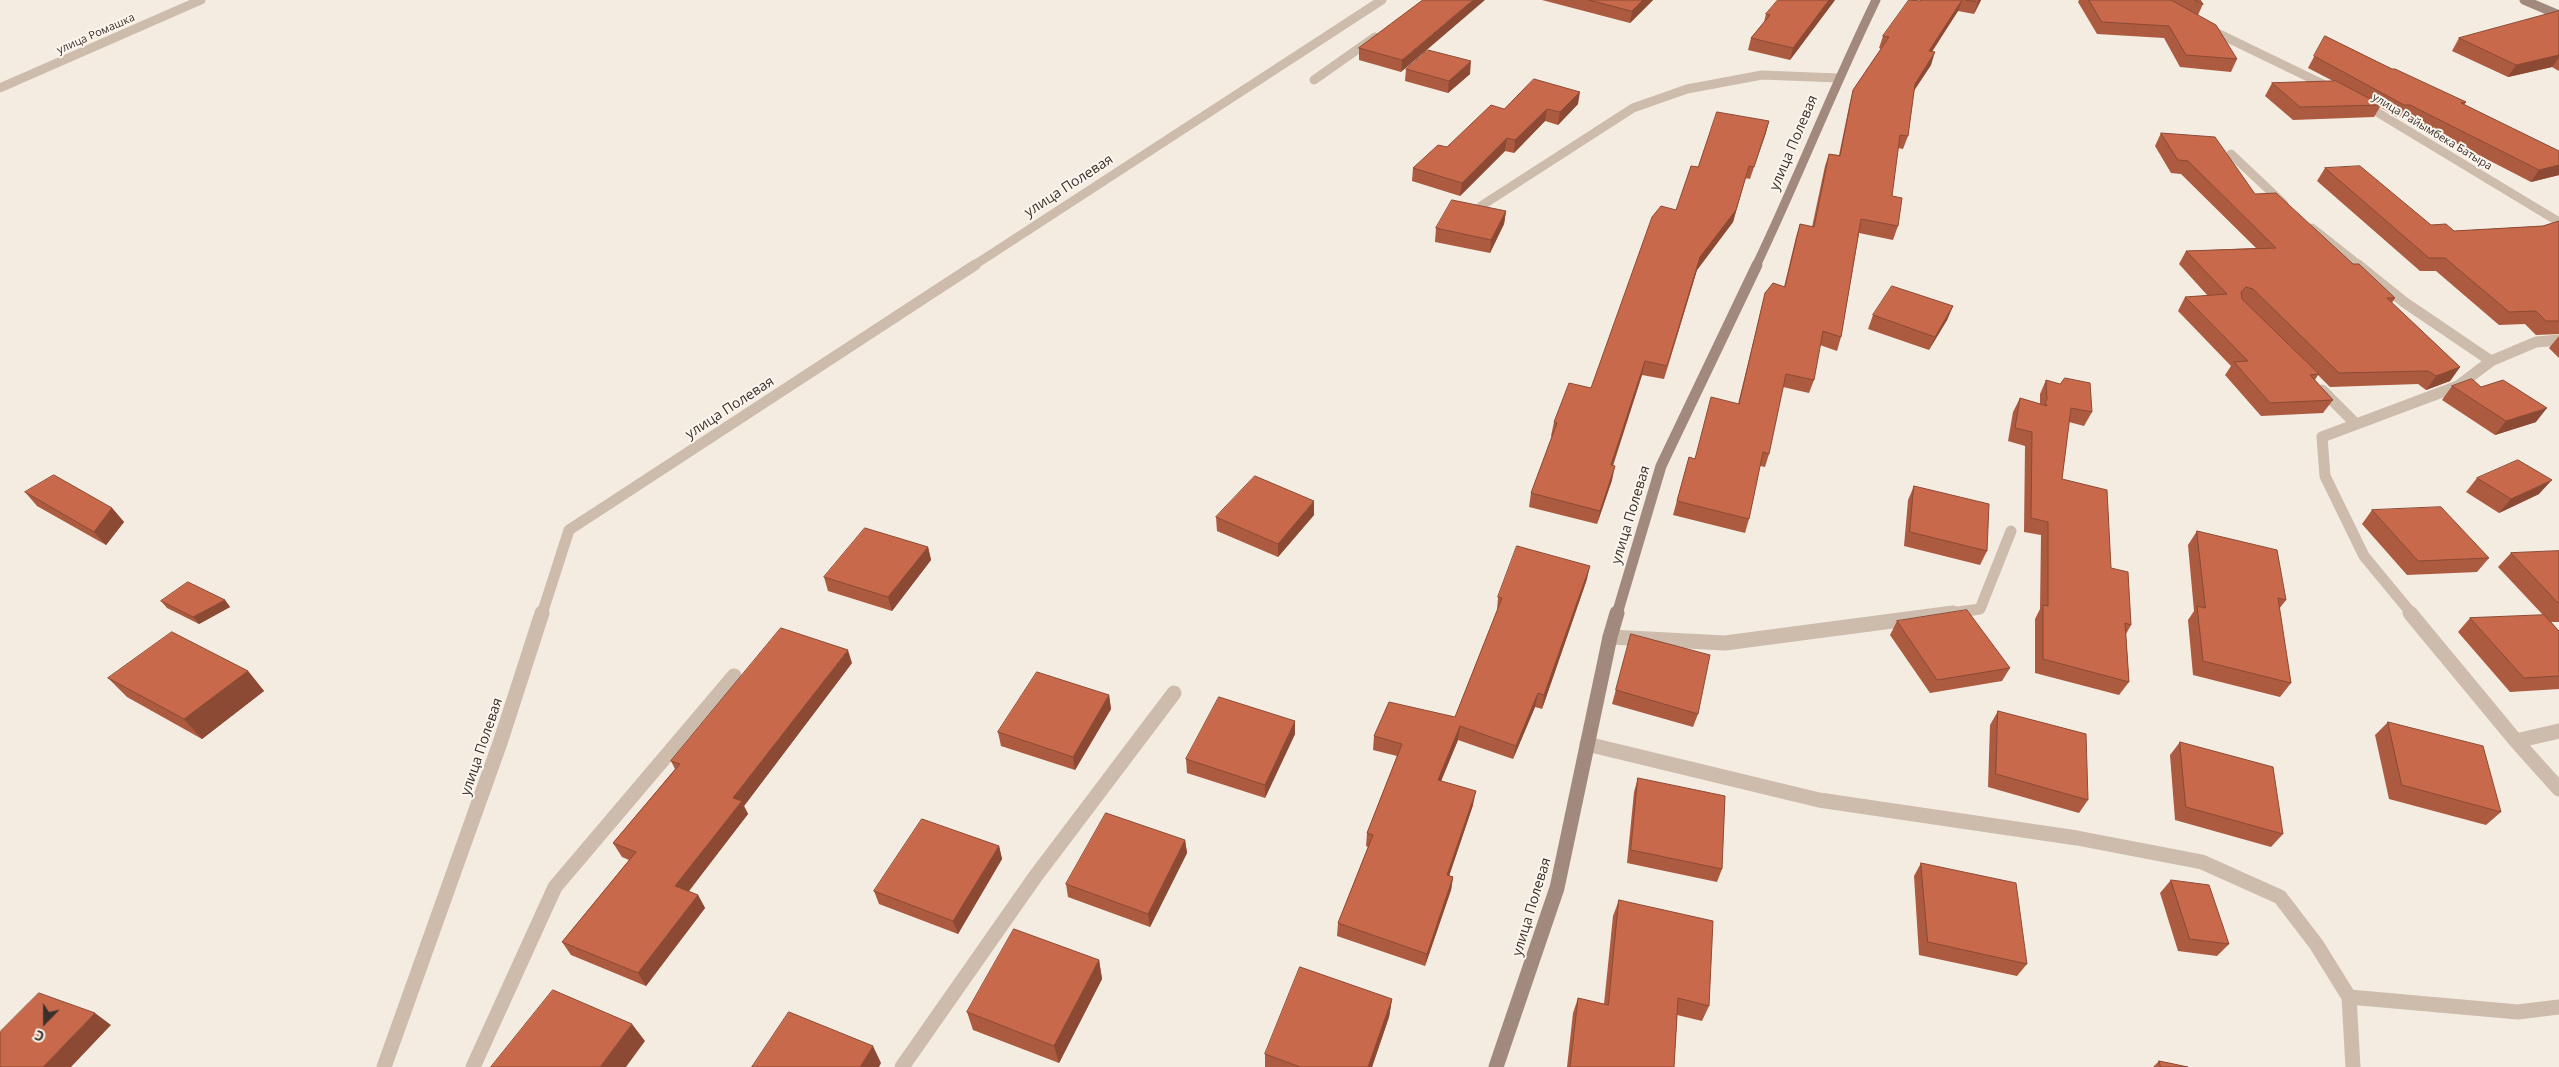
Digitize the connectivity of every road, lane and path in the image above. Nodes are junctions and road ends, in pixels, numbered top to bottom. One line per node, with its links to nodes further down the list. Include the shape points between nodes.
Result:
1 (201, 0): 10 (street, улица Ромашка)
2 (1382, 0): 30 (street, улица Полевая, via 569,530 500,743)
3 (1876, 0): 8 (street, улица Полевая)
4 (2524, 0): 5 (street)
5 (2559, 15)
6 (2201, 26): 11 (street)
7 (1379, 34): 9 (street)
8 (1838, 78): 14 (street, via 1762,75 1687,89 1633,108); 21 (street, улица Полевая, via 1780,216 1661,466)
9 (1314, 80)
10 (0, 88)
11 (2343, 94)
12 (2352, 98): 15 (street, улица Райымбека Батыра)
13 (2231, 154): 17 (street, via 2298,216 2404,302)
14 (1481, 206)
15 (2559, 222)
16 (2559, 340): 17 (street, via 2536,342)
17 (2491, 361): 19 (street, via 2458,386)
18 (2311, 379): 19 (street)
19 (2355, 423): 25 (street, via 2322,437 2325,476 2364,556)
20 (2010, 531): 21 (street, via 1980,609 1725,643)
21 (1610, 636): 26 (street, улица Полевая)
22 (734, 676): 31 (street, via 555,887)
23 (1174, 693): 32 (street, via 1035,877)
24 (2559, 730): 25 (street)
25 (2516, 741): 27 (street)
26 (1587, 744): 28 (street, via 1819,800 2078,838 2202,862 2280,897 2316,944); 33 (street, улица Полевая, via 1557,888)
27 (2559, 788)
28 (2348, 997): 29 (street, via 2518,1012); 34 (street)
29 (2559, 1007)
30 (384, 1067)
31 (473, 1067)
32 (902, 1067)
33 (1496, 1067)
34 (2353, 1067)

